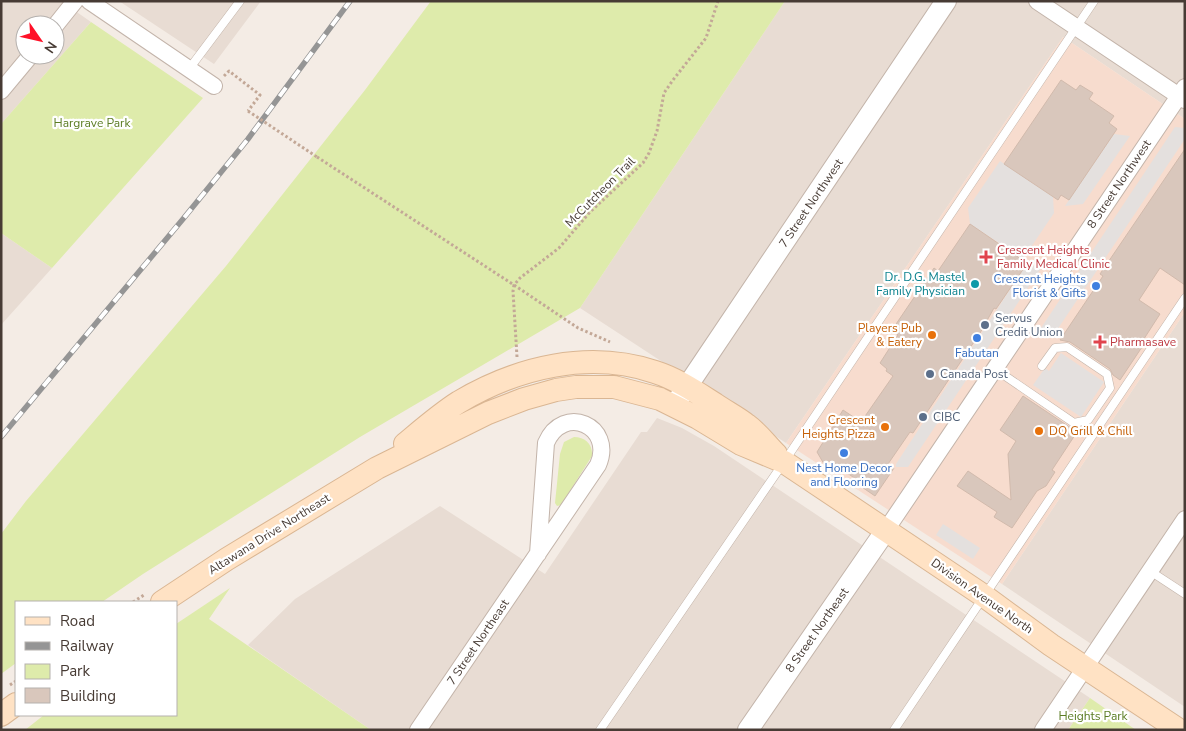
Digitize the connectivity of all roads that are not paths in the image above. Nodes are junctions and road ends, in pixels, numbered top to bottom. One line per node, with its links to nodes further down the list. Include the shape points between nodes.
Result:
1 (75, 1): 7 (street)
2 (89, 1): 10 (street)
3 (240, 1): 10 (lane)
4 (946, 1): 18 (street, 7 Street Northwest)
5 (1037, 1): 8 (street)
6 (1094, 1): 8 (lane)
7 (64, 15)
8 (1076, 28): 13 (street); 21 (lane)
9 (23, 65): 12 (street)
10 (189, 69): 11 (street)
11 (214, 86)
12 (1, 91)
13 (1183, 94): 17 (street, 8 Street Northwest)
14 (1185, 298): 28 (lane)
15 (1042, 366): 17 (lane, via 1054,348 1067,347 1107,374 1110,388 1088,420 1074,423)
16 (636, 367): 18 (main road, Division Avenue North); 22 (main road, Altawana Drive Northeast, via 582,362 533,370 510,378 459,402)
17 (995, 369): 24 (street, 8 Street Northwest)
18 (688, 387): 20 (street, 7 Street Northwest); 21 (main road, Division Avenue North, via 748,426)
19 (630, 390): 20 (main road, Division Avenue North); 22 (main road, Altawana Drive Northeast, via 576,387 524,399 488,413)
20 (675, 405): 21 (main road, Division Avenue North, via 741,444)
21 (784, 462): 24 (main road, Division Avenue North); 34 (lane)
22 (377, 468): 29 (main road, Altawana Drive Northeast)
23 (1185, 519): 26 (street)
24 (886, 530): 28 (main road, Division Avenue North); 35 (street, 8 Street Northeast)
25 (538, 554): 25 (street, 7 Street Northeast, via 602,457 600,439 595,431 580,422 555,428 546,443); 33 (street, 7 Street Northeast)
26 (1150, 571): 27 (lane); 30 (street)
27 (1185, 594)
28 (984, 596): 30 (main road, Division Avenue North); 36 (lane)
29 (164, 601)
30 (1085, 668): 37 (street); 38 (main road, Division Avenue North)
31 (15, 705): 32 (main road)
32 (1, 715)
33 (418, 730)
34 (600, 730)
35 (748, 730)
36 (894, 730)
37 (1043, 730)
38 (1180, 730)

